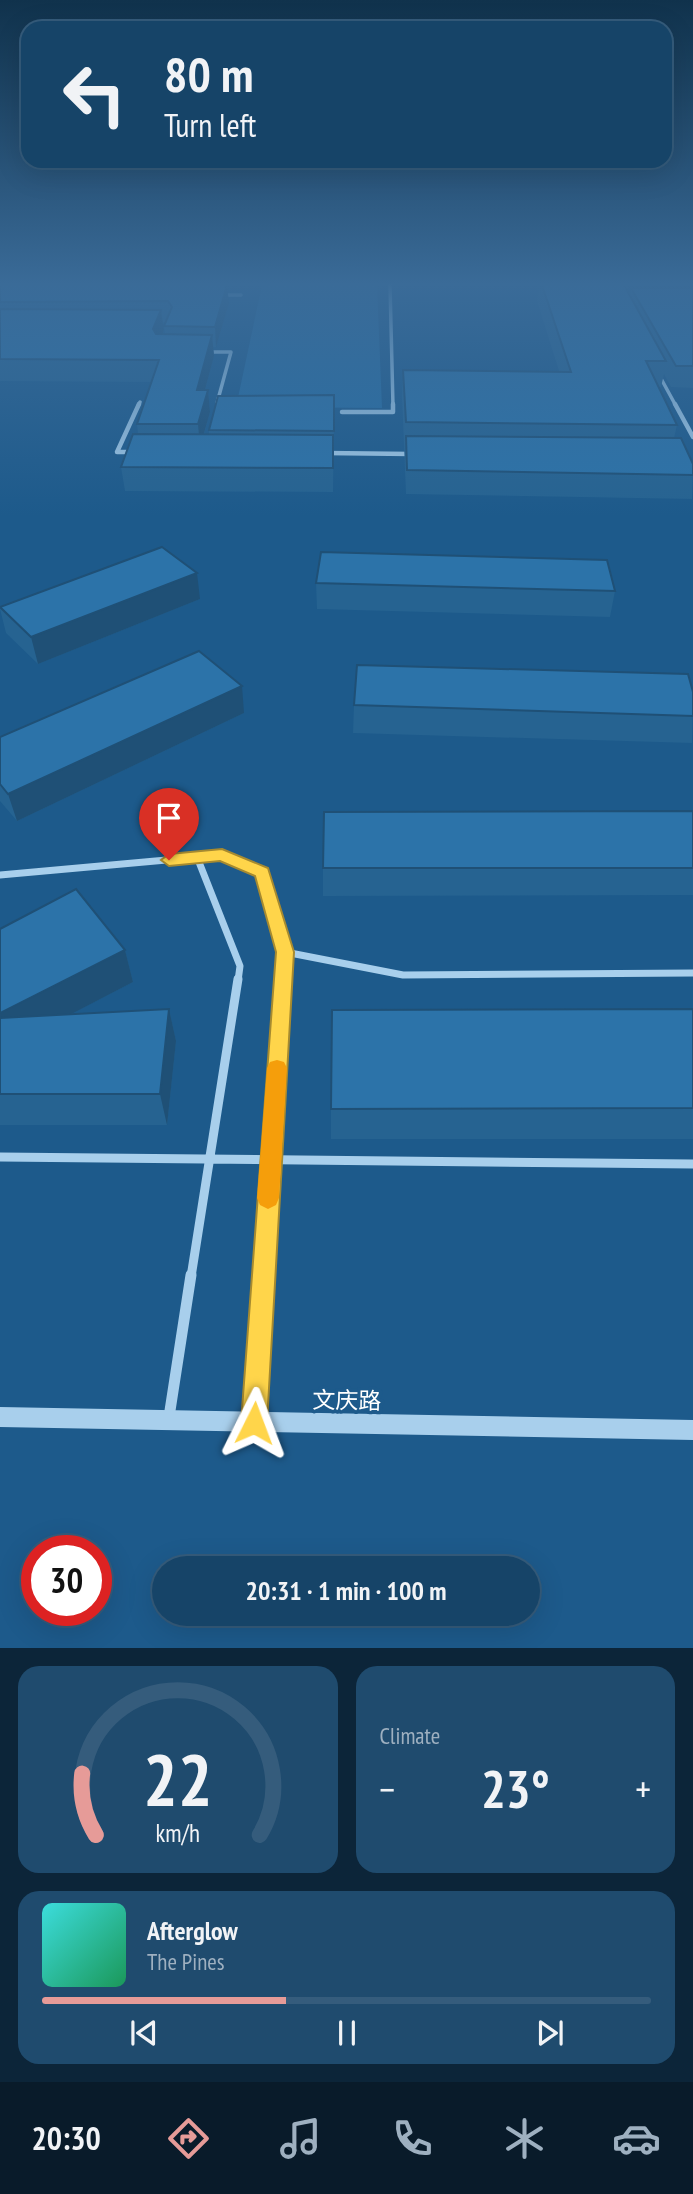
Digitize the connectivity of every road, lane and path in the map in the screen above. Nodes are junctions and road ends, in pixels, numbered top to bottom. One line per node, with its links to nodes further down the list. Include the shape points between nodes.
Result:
1 (228, 362): 6 (street)
2 (392, 362): 5 (street, via 393,412)
3 (655, 368): 7 (street)
4 (140, 402): 8 (street, via 117,452)
5 (342, 412)
6 (214, 415)
7 (693, 438)
8 (142, 452)
9 (316, 453): 10 (street)
10 (413, 454)
11 (197, 857): 12 (street); 13 (street, via 222,855 262,872); 16 (street, via 240,966)
12 (0, 875)
13 (285, 952): 14 (street, via 403,975); 17 (street)
14 (693, 973)
15 (0, 1157): 16 (street)
16 (209, 1159): 17 (street); 20 (street)
17 (271, 1159): 18 (street); 21 (street)
18 (693, 1164)
19 (0, 1417): 20 (street, 文庆路)
20 (169, 1420): 21 (street, 文庆路)
21 (254, 1423): 22 (street, 文庆路)
22 (693, 1430)

